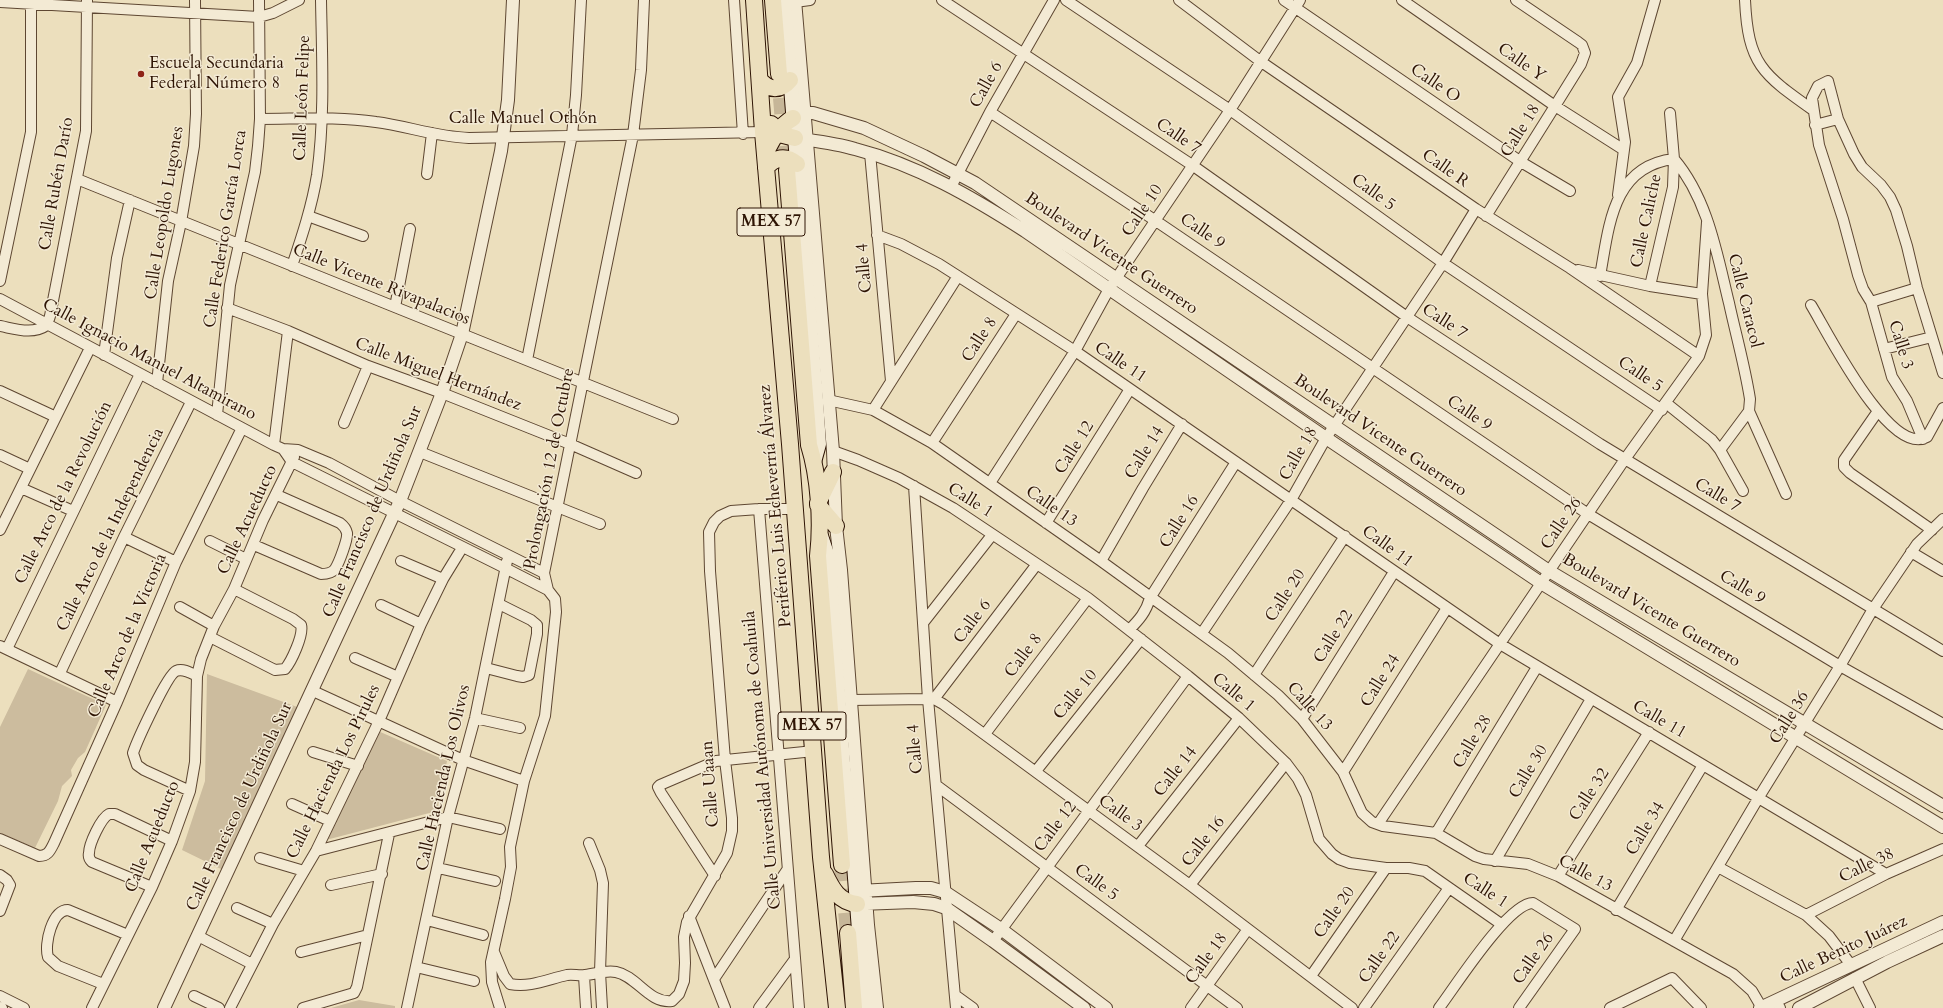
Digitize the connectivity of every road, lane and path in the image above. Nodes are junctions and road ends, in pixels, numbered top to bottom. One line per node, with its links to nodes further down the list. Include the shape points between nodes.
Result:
1 (196, 0): 27 (street, Calle Leopoldo Lugones)
2 (259, 0): 28 (street, Calle Federico García Lorca)
3 (299, 0): 28 (street)
4 (321, 0): 39 (street, Calle León Felipe)
5 (514, 0): 48 (street, Calle Francisco de Urdiñola Sur)
6 (581, 0): 46 (street)
7 (644, 0): 47 (street, Prolongación 12 de Octubre, via 641,70)
8 (734, 0): 45 (street)
9 (754, 0): 32 (highway, Periférico Luis Echeverría Álvarez / MEX 57)
10 (774, 0): 31 (highway)
11 (810, 0): 21 (street)
12 (942, 0): 29 (street, Calle 7)
13 (1054, 0): 29 (street, Calle 6)
14 (1066, 0): 34 (street, Calle 5)
15 (1179, 0): 30 (street, Calle R)
16 (1284, 0): 25 (street, Calle O)
17 (1402, 0): 33 (street, Calle Y)
18 (1516, 0): 33 (street, Calle 18, via 1578,42 1584,50 1584,58)
19 (1655, 0): 50 (street, via 1637,63 1618,97)
20 (1745, 0): 35 (street, via 1748,39 1757,59 1771,78)
21 (792, 1): 31 (main road); 38 (street)
22 (0, 2): 23 (street)
23 (31, 2): 24 (street); 80 (street, via 31,132)
24 (87, 4): 26 (street); 59 (street, Calle Rubén Darío, via 86,126)
25 (1297, 4): 30 (street, Calle 10); 54 (street, Calle O)
26 (141, 5): 27 (street)
27 (195, 13): 28 (street); 68 (street, Calle Leopoldo Lugones, via 196,130)
28 (259, 17): 40 (street, Calle Federico García Lorca)
29 (1023, 54): 36 (street, Calle 6); 55 (street, Calle 7)
30 (1260, 61): 34 (street, Calle 10); 64 (street, Calle R)
31 (784, 77): 32 (highway, via 782,87 772,89); 38 (main road)
32 (760, 80): 43 (highway, Periférico Luis Echeverría Álvarez / MEX 57, via 762,109)
33 (1555, 106): 50 (street, Calle Y); 54 (street, Calle 18)
34 (1230, 110): 55 (street, Calle 10); 74 (street, Calle 5)
35 (1813, 110): 41 (street, via 1814,91 1828,81); 42 (street)
36 (990, 112): 57 (street, Calle 6); 67 (street, Calle 9)
37 (1670, 114): 52 (street, Calle Caliche)
38 (799, 116): 43 (highway); 49 (main road); 57 (street, Boulevard Vicente Guerrero, via 828,116 864,128)
39 (322, 118): 40 (street, Calle Manuel Othón); 44 (street, Calle Manuel Othón, via 377,122); 65 (street, Calle León Felipe, via 316,176)
40 (260, 119): 73 (street, Calle Federico García Lorca, via 255,172)
41 (1838, 119): 42 (street); 83 (street, via 1862,167 1890,197 1907,246)
42 (1815, 124): 86 (street, via 1858,275)
43 (770, 132): 45 (street, Calle Manuel Othón); 49 (highway); 53 (highway, Periférico Luis Echeverría Álvarez / MEX 57)
44 (432, 134): 48 (street, Calle Manuel Othón, via 455,138); 58 (street)
45 (743, 134): 47 (street, Calle Manuel Othón)
46 (572, 135): 47 (street, Calle Manuel Othón); 48 (street, Calle Manuel Othón); 102 (street)
47 (633, 135): 108 (street, Prolongación 12 de Octubre)
48 (503, 138): 95 (street, Calle Francisco de Urdiñola Sur)
49 (800, 139): 51 (street, Boulevard Vicente Guerrero, via 836,144); 56 (main road); 113 (street)
50 (1624, 150): 62 (street)
51 (870, 153): 60 (street, Boulevard Vicente Guerrero); 71 (street, Calle 4)
52 (1674, 159): 62 (street, via 1644,168); 69 (street, Calle Caracol, via 1690,180); 81 (street, Calle Caliche, via 1673,187)
53 (766, 161): 56 (highway, via 786,158); 154 (highway, Periférico Luis Echeverría Álvarez / MEX 57)
54 (1521, 162): 61 (street, Calle O); 66 (street, Calle 18)
55 (1192, 165): 67 (street, Calle 10); 91 (street, Calle 7)
56 (792, 167): 151 (highway, MEX 57, via 808,445 814,462)
57 (958, 173): 60 (street, Calle 6); 79 (street, Boulevard Vicente Guerrero)
58 (427, 174)
59 (77, 179): 63 (street, Calle Vicente Rivapalacios); 92 (street, Calle Rubén Darío)
60 (951, 187): 82 (street, Boulevard Vicente Guerrero, via 1025,231)
61 (1570, 191)
62 (1618, 196): 78 (street)
63 (130, 200): 68 (street, Calle Vicente Rivapalacios); 100 (street, via 117,258)
64 (1476, 209): 66 (street, Calle R); 74 (street, Calle 18)
65 (308, 216): 72 (street); 75 (street, Calle León Felipe)
66 (1486, 216): 76 (street, Calle R)
67 (1156, 221): 79 (street, Calle 10); 104 (street, Calle 9)
68 (181, 222): 73 (street, Calle Vicente Rivapalacios); 109 (street, Calle Leopoldo Lugones, via 168,281)
69 (1707, 222): 84 (street, Calle 26); 118 (street, Calle Caracol, via 1746,376 1750,399)
70 (410, 229): 88 (street)
71 (877, 235): 77 (street, Calle 11, via 920,254); 107 (street, Calle 4)
72 (363, 236)
73 (239, 245): 75 (street, Calle Vicente Rivapalacios); 89 (street, Calle Federico García Lorca)
74 (1443, 263): 91 (street, Calle 18); 115 (street, Calle 5)
75 (292, 266): 88 (street, Calle Vicente Rivapalacios)
76 (1570, 268): 78 (street); 101 (street, Calle R)
77 (958, 276): 90 (street, Calle 11); 107 (street)
78 (1600, 276): 81 (street)
79 (1117, 277): 82 (street, Calle 10); 125 (street, Boulevard Vicente Guerrero)
80 (0, 281)
81 (1650, 286): 84 (street)
82 (1109, 288): 99 (street, Calle 10); 127 (street, Boulevard Vicente Guerrero)
83 (1917, 288): 86 (street, Calle 3); 96 (street)
84 (1702, 294): 101 (street, Calle 26, via 1706,335)
85 (0, 299): 92 (street, Calle Ignacio Manuel Altamirano)
86 (1871, 302): 98 (street, Calle 3)
87 (1811, 305): 119 (street)
88 (395, 307): 95 (street, Calle Vicente Rivapalacios)
89 (227, 308): 94 (street, Calle Miguel Hernández); 120 (street, Calle Federico García Lorca)
90 (1016, 314): 99 (street, Calle 11); 129 (street, Calle 8)
91 (1407, 317): 104 (street, Calle 18); 137 (street, Calle 7)
92 (47, 325): 93 (street, via 31,331); 97 (street, Calle Ignacio Manuel Altamirano)
93 (0, 326)
94 (288, 331): 103 (street, Calle Miguel Hernández); 131 (street)
95 (462, 334): 102 (street, Calle Vicente Rivapalacios); 112 (street, Calle Francisco de Urdiñola Sur)
96 (1932, 337): 98 (street); 105 (street)
97 (90, 348): 100 (street, Calle Ignacio Manuel Altamirano); 121 (street)
98 (1884, 349): 128 (street, Calle 3, via 1892,377 1907,401)
99 (1075, 351): 110 (street, Calle 11); 143 (street, Calle 10)
100 (104, 355): 106 (street, Calle Ignacio Manuel Altamirano)
101 (1699, 356): 115 (street, Calle 26)
102 (527, 360): 108 (street, Calle Vicente Rivapalacios)
103 (368, 366): 112 (street, Calle Miguel Hernández); 123 (street)
104 (1373, 368): 125 (street, Calle 18); 157 (street, Calle 9)
105 (1943, 373)
106 (140, 374): 109 (street, Calle Ignacio Manuel Altamirano); 155 (street, Calle Arco de la Revolución)
107 (891, 381): 117 (street)
108 (583, 382): 122 (street, Calle Vicente Rivapalacios); 130 (street, Prolongación 12 de Octubre)
109 (157, 383): 114 (street, Calle Ignacio Manuel Altamirano)
110 (1130, 389): 124 (street, Calle 11); 159 (street, Calle 12)
111 (0, 391): 121 (street)
112 (442, 393): 130 (street, Calle Miguel Hernández); 134 (street, Calle Francisco de Urdiñola Sur)
113 (828, 400): 117 (street, Calle 13); 135 (street)
114 (191, 402): 120 (street, Calle Ignacio Manuel Altamirano); 166 (street, Calle Arco de la Independencia)
115 (1664, 406): 133 (street, Calle 5, via 1702,432); 137 (street, Calle 26)
116 (1943, 408): 128 (street, via 1931,432)
117 (873, 410): 129 (street, Calle 13)
118 (1749, 411): 133 (street); 147 (street)
119 (1878, 411): 128 (street, via 1901,434 1913,439); 163 (street, via 1844,460 1844,467)
120 (217, 415): 126 (street, Calle Ignacio Manuel Altamirano)
121 (56, 417): 140 (street)
122 (673, 419)
123 (344, 422)
124 (1182, 424): 139 (street, Calle 11); 174 (street, Calle 14)
125 (1335, 426): 127 (street, Calle 18); 178 (street, Boulevard Vicente Guerrero)
126 (242, 428): 131 (street, Calle Ignacio Manuel Altamirano); 175 (street, Calle Arco de la Victoria)
127 (1326, 438): 149 (street, Calle 18); 183 (street, Boulevard Vicente Guerrero)
128 (1923, 439)
129 (932, 443): 143 (street, Calle 13)
130 (570, 444): 142 (street, Calle Miguel Hernández); 152 (street, Prolongación 12 de Octubre)
131 (279, 447): 132 (street, Calle Ignacio Manuel Altamirano); 138 (street, Calle Ignacio Manuel Altamirano)
132 (298, 450): 138 (street, Calle Acueducto); 150 (street, Calle Ignacio Manuel Altamirano, via 329,463)
133 (1720, 450): 146 (street, Calle 5)
134 (420, 452): 150 (street, Calle Francisco de Urdiñola Sur); 152 (street)
135 (833, 452): 141 (street); 144 (street, Calle 1, via 858,460)
136 (0, 455): 140 (street)
137 (1625, 459): 157 (street, Calle 26); 192 (street, Calle 7)
138 (292, 462): 148 (street, Calle Acueducto); 156 (street, Calle Ignacio Manuel Altamirano)
139 (1236, 462): 149 (street, Calle 11); 187 (street, Calle 16)
140 (30, 469): 145 (street)
141 (833, 472): 151 (highway); 162 (street)
142 (636, 473)
143 (990, 483): 159 (street, Calle 13)
144 (914, 486): 164 (street, Calle 1); 193 (street, Calle 4)
145 (21, 488): 155 (street); 160 (street)
146 (1743, 491)
147 (1786, 494)
148 (277, 495): 168 (street, Calle Acueducto, via 263,520); 168 (street, via 346,528 347,540 336,568 321,574)
149 (1291, 500): 165 (street, Calle 11); 197 (street, Calle 18)
150 (400, 501): 156 (street, Calle Francisco de Urdiñola Sur); 171 (street, Calle Ignacio Manuel Altamirano)
151 (818, 504): 162 (highway); 260 (highway, MEX 57, via 821,536 818,556)
152 (557, 507): 161 (street); 181 (street, Prolongación 12 de Octubre)
153 (759, 509): 154 (street, Calle Uaaan); 229 (street, Calle Universidad Autónoma de Coahuila); 231 (street, Calle Uaaan, via 731,511 720,516 709,532)
154 (795, 509): 227 (highway, Periférico Luis Echeverría Álvarez / MEX 57)
155 (73, 511): 201 (street, Calle Arco de la Revolución)
156 (394, 514): 169 (street, Calle Ignacio Manuel Altamirano); 212 (street, Calle Francisco de Urdiñola Sur)
157 (1588, 514): 178 (street, Calle 26); 204 (street, Calle 9)
158 (1943, 519): 163 (street, Calle 36)
159 (1046, 523): 174 (street, Calle 13)
160 (1, 524)
161 (600, 524)
162 (836, 526): 215 (street, via 842,570)
163 (1932, 530): 170 (street, Calle 36)
164 (992, 534): 176 (street, Calle 1); 193 (street)
165 (1345, 536): 180 (street, Calle 11); 208 (street, Calle 20)
166 (124, 537): 175 (street); 207 (street, Calle Arco de la Independencia)
167 (210, 541): 172 (street)
168 (254, 545): 172 (street, Calle Acueducto)
169 (462, 548): 177 (street, Calle Ignacio Manuel Altamirano); 182 (street, Calle Hacienda Los Pirules)
170 (1911, 552): 179 (street); 192 (street, Calle 36)
171 (509, 556): 177 (street, Calle Hacienda Los Olivos); 181 (street, Calle Ignacio Manuel Altamirano)
172 (246, 559): 184 (street, Calle Acueducto)
173 (400, 561): 182 (street)
174 (1101, 561): 187 (street, Calle 13)
175 (176, 562): 216 (street, Calle Arco de la Victoria)
176 (1037, 564): 186 (street, Calle 1); 213 (street, Calle 6)
177 (505, 568): 185 (street, Calle Ignacio Manuel Altamirano); 188 (street, Calle Hacienda Los Olivos)
178 (1549, 571): 183 (street, Calle 26); 221 (street, Boulevard Vicente Guerrero)
179 (1943, 571)
180 (1394, 572): 191 (street, Calle 11); 219 (street, Calle 22)
181 (544, 573): 185 (street, Prolongación 12 de Octubre)
182 (443, 579): 194 (street, Calle Hacienda Los Pirules)
183 (1541, 583): 200 (street, Calle 26); 226 (street, Boulevard Vicente Guerrero)
184 (234, 589): 195 (street, Calle Acueducto); 198 (street, via 301,625 302,633 289,665 285,669 275,670)
185 (548, 590): 237 (street, Prolongación 12 de Octubre, via 556,604 545,716)
186 (1088, 598): 196 (street, Calle 1); 225 (street, Calle 8)
187 (1150, 598): 196 (street, Calle 16, via 1147,610); 197 (street, Calle 13)
188 (499, 604): 206 (street, Calle Hacienda Los Olivos); 206 (street, via 537,625 532,666 529,674 523,677)
189 (382, 605): 194 (street)
190 (180, 608): 195 (street)
191 (1447, 608): 200 (street, Calle 11); 236 (street, Calle 24)
192 (1873, 609): 202 (street, Calle 7); 204 (street, Calle 36)
193 (923, 623): 213 (street, Calle 4)
194 (421, 624): 211 (street, Calle Hacienda Los Pirules)
195 (214, 626): 198 (street, Calle Acueducto)
196 (1129, 630): 199 (street, Calle 1)
197 (1202, 633): 208 (street, Calle 13)
198 (210, 637): 209 (street, Calle Acueducto)
199 (1141, 639): 210 (street, Calle 1); 235 (street, Calle 10)
200 (1500, 644): 205 (street, Calle 11); 246 (street, Calle 26)
201 (3, 647): 207 (street)
202 (1943, 651)
203 (355, 658): 211 (street)
204 (1840, 666): 221 (street, Calle 36); 222 (street, Calle 9)
205 (1537, 667): 214 (street, Calle 11); 249 (street, Calle 28)
206 (486, 668): 217 (street, Calle Hacienda Los Olivos)
207 (60, 673): 216 (street)
208 (1254, 675): 219 (street, Calle 13)
209 (197, 676): 239 (street, Calle Acueducto, via 196,762); 239 (street, via 184,671 174,672 133,753 137,765 144,770)
210 (1188, 676): 218 (street, Calle 1); 243 (street, Calle 12)
211 (398, 677): 220 (street, Calle Hacienda Los Pirules)
212 (313, 691): 220 (street); 298 (street, Calle Francisco de Urdiñola Sur)
213 (931, 699): 215 (street); 225 (street, Calle 3); 238 (street, Calle 4)
214 (1591, 699): 224 (street, Calle 11); 258 (street, Calle 30)
215 (850, 700): 278 (street)
216 (118, 702): 251 (street, Calle Arco de la Victoria, via 49,853 44,856 30,854)
217 (475, 718): 223 (street); 230 (street, Calle Hacienda Los Olivos)
218 (1239, 718): 232 (street, Calle 1); 254 (street, Calle 14)
219 (1302, 719): 236 (street, Calle 13)
220 (379, 721): 230 (street); 234 (street, Calle Hacienda Los Pirules)
221 (1805, 724): 226 (street, Calle 36); 242 (street, Boulevard Vicente Guerrero)
222 (1943, 724)
223 (520, 728)
224 (1649, 732): 233 (street, Calle 11); 271 (street, Calle 32)
225 (985, 734): 235 (street, Calle 3)
226 (1797, 737): 240 (street, Calle 36); 247 (street, Boulevard Vicente Guerrero)
227 (814, 751): 229 (street); 259 (highway, Periférico Luis Echeverría Álvarez / MEX 57)
228 (313, 752): 234 (street)
229 (779, 754): 231 (street); 265 (street, Calle Universidad Autónoma de Coahuila)
230 (463, 760): 237 (street); 244 (street, Calle Hacienda Los Olivos)
231 (725, 760): 270 (street, Calle Uaaan, via 732,831 727,853); 270 (street, via 700,767 658,787)
232 (1286, 763): 264 (street, Calle 1, via 1304,790 1319,838 1324,846 1345,861); 274 (street, Calle 16)
233 (1703, 765): 240 (street, Calle 11); 282 (street, Calle 34)
234 (358, 766): 245 (street, Calle Hacienda Los Pirules)
235 (1036, 770): 243 (street, Calle 3)
236 (1343, 772): 246 (street, Calle 13, via 1362,813)
237 (524, 781): 304 (street, Prolongación 12 de Octubre, via 510,847 511,867)
238 (936, 785): 261 (street, Calle 5); 277 (street, Calle 4)
239 (190, 791): 252 (street, Calle Acueducto)
240 (1759, 797): 262 (street, Calle 36); 269 (street, Calle 11)
241 (292, 804): 245 (street)
242 (1943, 806)
243 (1088, 810): 254 (street, Calle 3); 261 (street, Calle 12)
244 (448, 817): 248 (street); 250 (street); 263 (street, Calle Hacienda Los Olivos)
245 (330, 821): 256 (street, Calle Hacienda Los Pirules)
246 (1378, 824): 249 (street, Calle 13)
247 (1943, 827)
248 (500, 829)
249 (1436, 833): 258 (street, Calle 13, via 1475,856)
250 (389, 834): 256 (street); 268 (street)
251 (0, 839)
252 (172, 841): 275 (street, Calle Acueducto); 275 (street, via 120,816 109,814 102,820 90,846 88,854 92,862)
253 (589, 843): 309 (street, via 603,883)
254 (1138, 846): 274 (street, Calle 3)
255 (1943, 848): 269 (street, Calle 38)
256 (316, 852): 266 (street, Calle Hacienda Los Pirules)
257 (260, 858): 266 (street)
258 (1495, 860): 271 (street, Calle 13, via 1538,867)
259 (822, 862): 260 (highway, via 835,871 847,870); 279 (highway, via 833,889); 287 (highway, Periférico Luis Echeverría Álvarez / MEX 57)
260 (848, 865): 278 (main road)
261 (1046, 866): 291 (street, Calle 12); 316 (street, Calle 5)
262 (1718, 867): 284 (street); 302 (street, Calle 36)
263 (438, 868): 272 (street); 286 (street, Calle Hacienda Los Olivos)
264 (1386, 868): 276 (street, Calle 1, via 1418,869 1433,875); 311 (street, Calle 20)
265 (787, 870): 305 (street, Calle Universidad Autónoma de Coahuila); 313 (street)
266 (304, 871): 289 (street, Calle Hacienda Los Pirules)
267 (0, 874): 283 (street, via 10,885)
268 (382, 874): 273 (street); 296 (street)
269 (1886, 874): 284 (street, Calle 38)
270 (715, 876): 285 (street, Calle Uaaan)
271 (1558, 876): 282 (street, Calle 13)
272 (495, 881)
273 (331, 885)
274 (1190, 885): 292 (street, Calle 3)
275 (152, 887): 295 (street, Calle Acueducto)
276 (1449, 888): 290 (street, Calle 1); 345 (street, Calle 22)
277 (945, 892): 278 (street, via 931,888 916,888); 281 (street, Calle 4); 291 (street)
278 (861, 897): 279 (highway); 281 (street, via 934,904); 294 (main road); 337 (street)
279 (842, 899): 287 (highway)
280 (237, 908): 289 (street)
281 (946, 908): 301 (street); 317 (street, Calle 4)
282 (1616, 910): 302 (street, Calle 13)
283 (0, 911)
284 (1806, 915): 307 (street, via 1829,936)
285 (689, 916): 309 (street, Calle Uaaan, via 684,937 684,981 679,994 672,1001 660,1001 618,972); 313 (street)
286 (427, 920): 297 (street); 308 (street, Calle Hacienda Los Olivos)
287 (827, 922): 300 (highway, Periférico Luis Echeverría Álvarez / MEX 57)
288 (1943, 922): 307 (street, Calle Benito Juárez)
289 (273, 924): 306 (street, Calle Hacienda Los Pirules)
290 (1501, 924): 293 (street, Calle 1, via 1524,905 1533,903); 346 (street)
291 (1001, 929): 301 (street, Calle 12); 341 (street)
292 (1248, 929): 311 (street, Calle 3); 316 (street, Calle 18)
293 (1575, 929): 347 (street, Calle 26)
294 (854, 933): 300 (highway, via 856,927 842,924 831,933); 335 (highway); 336 (main road)
295 (128, 935): 315 (street, Calle Acueducto); 315 (street, via 68,910 58,912 46,944 48,957 58,966)
296 (368, 935): 303 (street); 326 (street, via 360,978 354,993)
297 (483, 935)
298 (198, 936): 306 (street); 323 (street, Calle Francisco de Urdiñola Sur)
299 (1943, 936): 312 (street, Calle Benito Juárez)
300 (830, 940): 334 (highway, Periférico Luis Echeverría Álvarez / MEX 57)
301 (993, 940): 340 (street)
302 (1674, 941): 350 (street, Calle 13, via 1733,974 1752,991)
303 (301, 952)
304 (494, 952): 310 (street, Calle Uaaan, via 510,984 526,986 570,974); 328 (street, Prolongación 12 de Octubre, via 490,973)
305 (795, 960): 332 (street); 333 (street, Calle Universidad Autónoma de Coahuila)
306 (252, 964): 325 (street, Calle Hacienda Los Pirules)
307 (1852, 965): 320 (street, Calle Benito Juárez)
308 (416, 967): 314 (street); 327 (street, Calle Hacienda Los Olivos)
309 (600, 972): 310 (street, Calle Uaaan); 330 (street)
310 (584, 976): 329 (street)
311 (1311, 976): 344 (street, Calle 3)
312 (1855, 978): 351 (street, Calle Benito Juárez); 352 (street)
313 (714, 979): 331 (street)
314 (474, 981)
315 (103, 984): 322 (street, Calle Acueducto)
316 (1208, 986): 342 (street, Calle 18); 343 (street, Calle 5)
317 (955, 995): 338 (street, Calle 4); 339 (street)
318 (0, 996): 321 (street)
319 (194, 996): 324 (street)
320 (1778, 1004): 350 (street, Calle Benito Juárez)
321 (24, 1008)
322 (92, 1008)
323 (164, 1008)
324 (219, 1008)
325 (230, 1008)
326 (303, 1008)
327 (407, 1008)
328 (500, 1008)
329 (586, 1008)
330 (602, 1008)
331 (725, 1008)
332 (759, 1008)
333 (799, 1008)
334 (837, 1008)
335 (854, 1008)
336 (865, 1008)
337 (877, 1008)
338 (956, 1008)
339 (973, 1008)
340 (1084, 1008)
341 (1106, 1008)
342 (1192, 1008)
343 (1237, 1008)
344 (1352, 1008)
345 (1364, 1008)
346 (1439, 1008)
347 (1519, 1008)
348 (1610, 1008): 349 (street, via 1672,978)
349 (1701, 1008)
350 (1762, 1008)
351 (1799, 1008)
352 (1870, 1008)

